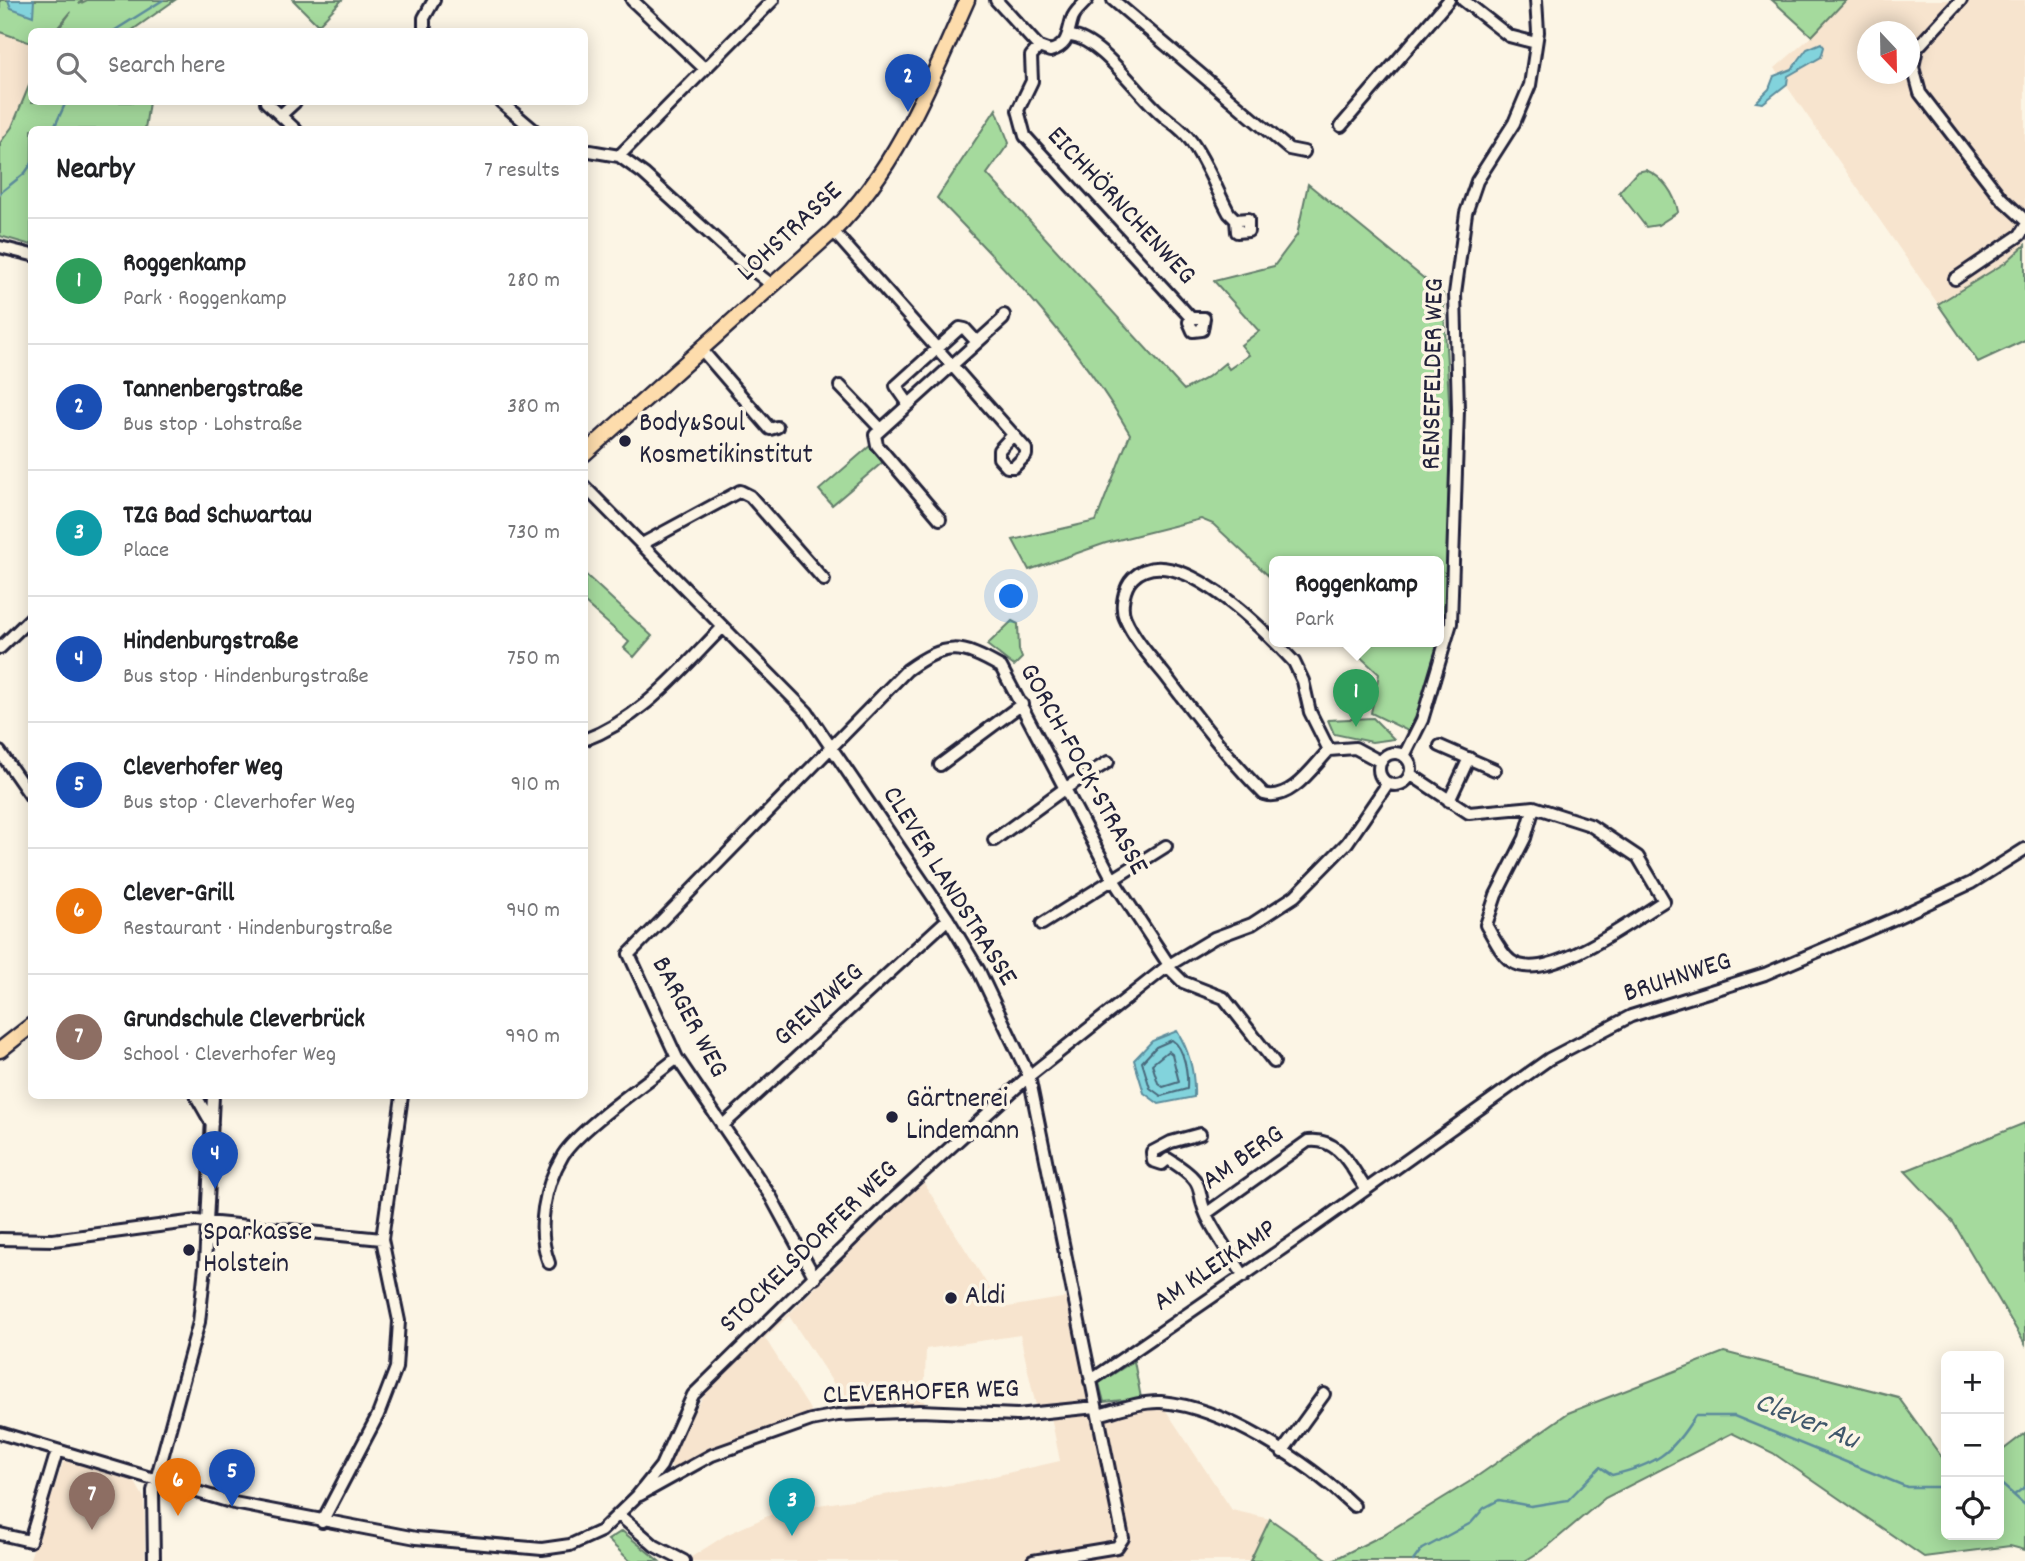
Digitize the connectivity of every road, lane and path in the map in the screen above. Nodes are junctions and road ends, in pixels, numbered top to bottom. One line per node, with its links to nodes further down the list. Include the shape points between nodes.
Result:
1 (434, 0): 12 (street)
2 (632, 0): 16 (street)
3 (773, 0): 16 (street)
4 (967, 0): 30 (main road, LOHSTRASSE, via 894,151 866,197)
5 (996, 0): 15 (street)
6 (1087, 0): 13 (street, via 1072,18)
7 (1113, 0): 25 (street, via 1289,149)
8 (1449, 0): 23 (street)
9 (1463, 0): 14 (street, via 1509,36)
10 (1536, 0): 14 (street, RENSEFELDER WEG)
11 (1961, 0): 28 (street, via 1917,48 1913,67 1920,93 2001,198)
12 (422, 28)
13 (1070, 36): 15 (street, via 1056,49); 27 (street, via 1082,37 1125,74 1160,113 1177,123)
14 (1536, 43): 54 (street, RENSEFELDER WEG, via 1523,104 1477,181 1466,214 1455,294 1458,410 1451,623)
15 (1039, 47): 36 (street, EICHHÖRNCHENWEG, via 1031,56 1032,82 1018,110 1025,136)
16 (705, 69): 26 (street)
17 (270, 105): 20 (street)
18 (292, 105): 20 (street)
19 (505, 105): 22 (street)
20 (282, 114): 21 (street)
21 (292, 126)
22 (529, 126)
23 (1341, 126)
24 (588, 151): 26 (street)
25 (1304, 152)
26 (619, 156): 34 (street)
27 (1236, 220)
28 (2025, 220)
29 (2025, 227): 33 (street)
30 (833, 231): 34 (main road, LOHSTRASSE); 38 (street)
31 (0, 247): 32 (street)
32 (28, 254)
33 (1955, 279)
34 (772, 285): 39 (main road, LOHSTRASSE)
35 (1004, 315): 37 (street)
36 (1191, 318)
37 (977, 342): 38 (street, via 960,328); 40 (street)
38 (937, 348): 40 (street); 42 (street, via 895,386)
39 (701, 349): 43 (street, via 770,429); 46 (main road, LOHSTRASSE)
40 (952, 364): 42 (street); 45 (street)
41 (840, 386): 44 (street)
42 (908, 403): 44 (street)
43 (777, 427)
44 (880, 428): 48 (street, via 875,435 877,445)
45 (1013, 435)
46 (588, 449)
47 (588, 490): 49 (street, CLEVER LANDSTRASSE)
48 (940, 519)
49 (644, 543): 50 (street, via 740,491 750,496); 52 (street, CLEVER LANDSTRASSE)
50 (824, 580)
51 (28, 621): 57 (street)
52 (723, 627): 59 (street, via 636,714); 60 (street, CLEVER LANDSTRASSE, via 807,712)
53 (1269, 639): 62 (street, via 1198,578 1170,568 1143,571 1124,592 1124,616 1141,645 1264,794 1286,793)
54 (1444, 646)
55 (1278, 647): 62 (street, via 1294,662 1310,712)
56 (1444, 647): 64 (street, RENSEFELDER WEG, via 1422,720)
57 (0, 648)
58 (1022, 704): 60 (street, GORCH-FOCK-STRASSE, via 1001,667 971,650 950,649 924,657 906,670); 68 (street); 72 (street, GORCH-FOCK-STRASSE)
59 (588, 738)
60 (833, 746): 80 (street, CLEVER LANDSTRASSE); 85 (street, BARGER WEG, via 629,954)
61 (1440, 746): 65 (street)
62 (1329, 750): 67 (street, via 1355,748)
63 (0, 752): 73 (street)
64 (1404, 756): 67 (street, via 1389,755); 70 (street)
65 (1469, 758): 69 (street); 74 (street)
66 (1108, 762): 72 (street)
67 (1381, 762): 71 (street, via 1381,776)
68 (940, 765)
69 (1495, 770)
70 (1410, 774): 71 (street, via 1398,785); 74 (street)
71 (1388, 783): 82 (street, STOCKELSDORFER WEG, via 1348,842 1295,896 1252,924 1214,938)
72 (1064, 789): 76 (street); 79 (street, GORCH-FOCK-STRASSE)
73 (28, 792)
74 (1449, 801): 75 (street, via 1469,813 1482,814)
75 (1534, 807): 75 (street, via 1590,825 1638,856 1664,901 1574,954 1542,967 1508,959 1486,925 1486,917 1525,838)
76 (994, 840)
77 (1166, 846): 79 (street)
78 (2025, 849): 94 (street, BRUHNWEG, via 1934,901 1765,974 1631,1016 1524,1075)
79 (1112, 878): 81 (street); 82 (street, GORCH-FOCK-STRASSE)
80 (948, 919): 87 (street, CLEVER LANDSTRASSE, via 978,969); 92 (street, GRENZWEG)
81 (1042, 924)
82 (1169, 966): 86 (street, via 1183,982 1224,998); 87 (street, STOCKELSDORFER WEG)
83 (28, 1028): 84 (main road)
84 (0, 1049)
85 (677, 1058): 92 (street, BARGER WEG); 99 (street, via 564,1154 541,1225)
86 (1274, 1062)
87 (1028, 1076): 101 (street, STOCKELSDORFER WEG); 102 (street, CLEVER LANDSTRASSE)
88 (199, 1099): 91 (street)
89 (213, 1099): 91 (street)
90 (402, 1099): 98 (street)
91 (212, 1125): 96 (street)
92 (722, 1126): 101 (street, BARGER WEG, via 771,1197)
93 (1200, 1135): 95 (street, via 1171,1142 1166,1153 1200,1183)
94 (1366, 1189): 95 (street, AM BERG, via 1335,1144 1321,1139 1308,1141); 100 (street, AM KLEIKAMP)
95 (1207, 1213): 100 (street)
96 (208, 1222): 97 (street, via 53,1240); 98 (street); 108 (street, via 199,1322)
97 (0, 1239)
98 (382, 1239): 112 (street, via 399,1321 396,1368 379,1415)
99 (549, 1264)
100 (1244, 1276): 102 (street, AM KLEIKAMP)
101 (815, 1278): 109 (street, STOCKELSDORFER WEG, via 693,1395 661,1466)
102 (1090, 1381): 104 (street, CLEVER LANDSTRASSE)
103 (1324, 1394): 107 (street)
104 (1097, 1411): 107 (street, CLEVERHOFER WEG, via 1160,1402 1200,1410); 109 (street, CLEVERHOFER WEG, via 838,1415 712,1455); 118 (street, CLEVER LANDSTRASSE, via 1123,1538 1116,1547)
105 (0, 1433): 106 (street)
106 (57, 1451): 108 (street); 113 (street, via 30,1541)
107 (1282, 1452): 110 (street, CLEVERHOFER WEG)
108 (155, 1480): 112 (street); 115 (street)
109 (637, 1496): 111 (street, STOCKELSDORFER WEG)
110 (1354, 1506)
111 (619, 1515): 114 (street, STOCKELSDORFER WEG, via 601,1531 570,1545); 117 (street, via 655,1546)
112 (322, 1522): 114 (street)
113 (0, 1534)
114 (518, 1548): 116 (street)
115 (154, 1561)
116 (517, 1561)
117 (684, 1561)
118 (1033, 1561)

